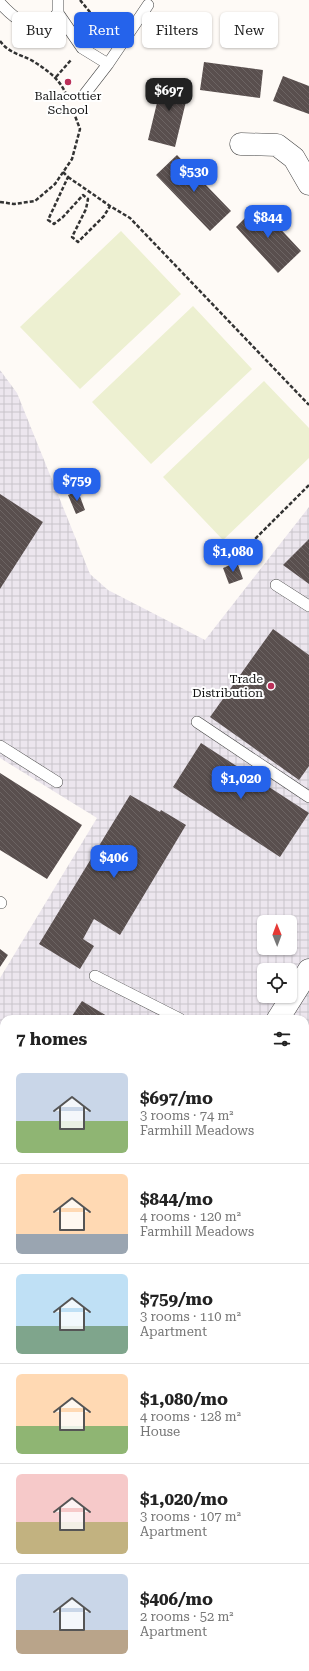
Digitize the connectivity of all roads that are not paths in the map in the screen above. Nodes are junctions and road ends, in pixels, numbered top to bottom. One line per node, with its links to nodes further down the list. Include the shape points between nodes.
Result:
1 (58, 0): 4 (lane)
2 (0, 3): 5 (lane)
3 (148, 5): 7 (lane)
4 (58, 12)
5 (12, 15)
6 (66, 25): 7 (lane, via 82,48)
7 (108, 64): 8 (lane)
8 (84, 95)
9 (241, 144): 10 (street, via 277,145 294,158)
10 (309, 184)
11 (276, 584): 12 (lane)
12 (309, 606)
13 (197, 722): 16 (lane)
14 (0, 746): 15 (lane)
15 (58, 782)
16 (309, 797)
17 (309, 970): 20 (street)
18 (95, 976): 19 (lane)
19 (172, 1015)
20 (281, 1015)

